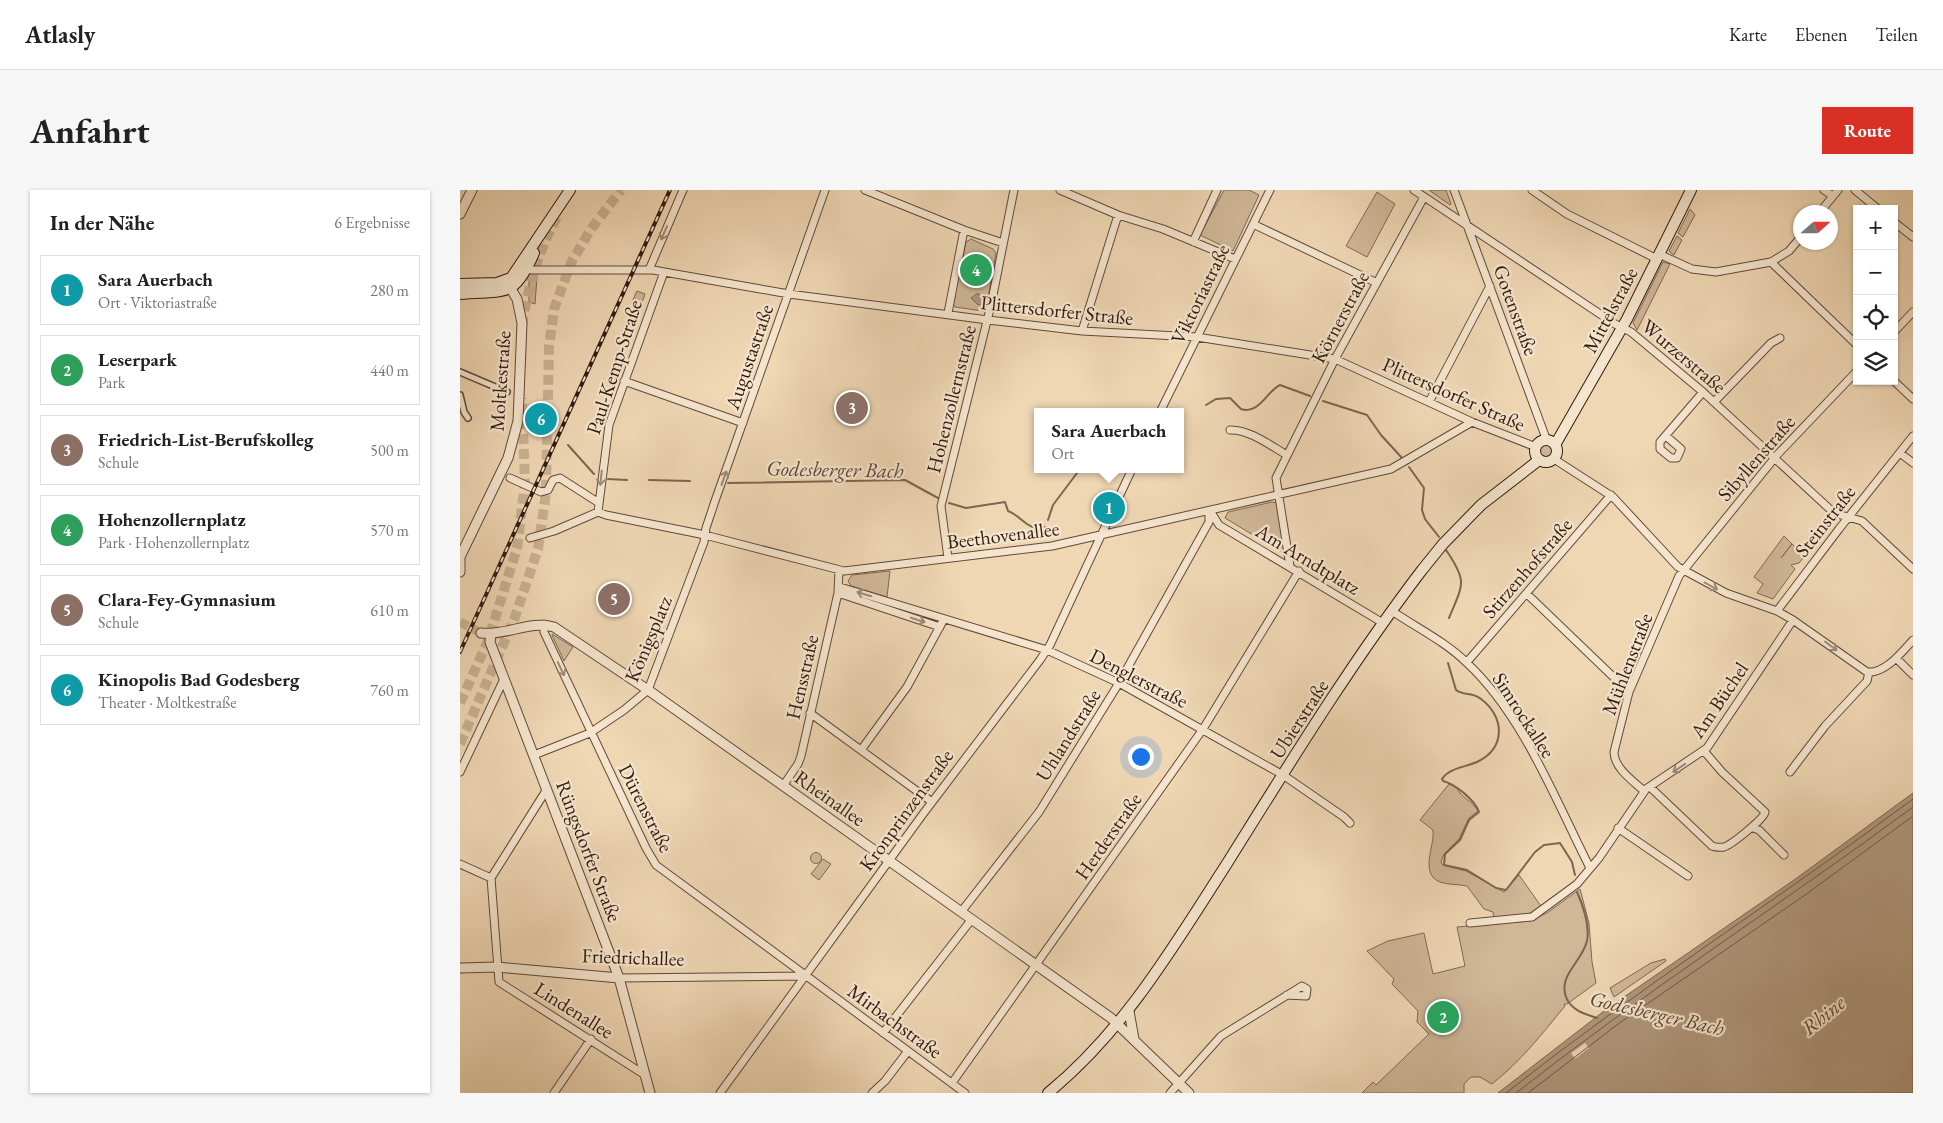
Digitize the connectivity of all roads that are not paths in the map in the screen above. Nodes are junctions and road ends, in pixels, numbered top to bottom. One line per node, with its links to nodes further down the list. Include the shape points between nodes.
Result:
1 (472, 190): 21 (street)
2 (570, 190): 26 (main road)
3 (825, 190): 43 (street, Augustastraße)
4 (865, 190): 27 (street)
5 (1014, 190): 30 (street, Hohenzollernstraße)
6 (1060, 190): 22 (street)
7 (1218, 190): 29 (street)
8 (1414, 190): 18 (street, Wurzerstraße)
9 (1454, 190): 25 (street, Gotenstraße)
10 (1532, 190): 32 (street, via 1568,214)
11 (1691, 190): 32 (main road, Mittelstraße)
12 (1824, 190): 17 (street)
13 (1838, 190): 17 (street)
14 (1855, 190): 20 (street)
15 (1267, 191): 23 (street, Viktoriastraße)
16 (682, 193): 36 (street, one-way to 36)
17 (1833, 196): 19 (street)
18 (1424, 197): 25 (street, Wurzerstraße); 38 (street, Körnerstraße)
19 (1826, 205)
20 (1873, 205)
21 (460, 214)
22 (1118, 215): 29 (street); 49 (street)
23 (1254, 224): 33 (street, Viktoriastraße); 38 (street)
24 (1898, 225): 28 (street)
25 (1468, 226): 41 (street, Gotenstraße); 47 (street, Wurzerstraße, via 1615,324)
26 (546, 227): 35 (main road); 40 (main road)
27 (964, 230): 30 (street); 44 (street)
28 (1913, 237)
29 (1193, 242): 33 (street)
30 (1003, 244): 46 (street, Hohenzollernstraße)
31 (1793, 247): 34 (street)
32 (1658, 257): 34 (street, via 1707,273); 47 (main road, Mittelstraße)
33 (1235, 259): 50 (street, Viktoriastraße)
34 (1771, 262): 52 (street)
35 (528, 268): 36 (street, Plittersdorfer Straße); 40 (main road, via 518,283)
36 (649, 270): 37 (street, Plittersdorfer Straße)
37 (664, 272): 43 (street, Plittersdorfer Straße); 56 (street, Paul-Kemp-Straße)
38 (1377, 283): 53 (street, Körnerstraße)
39 (460, 284): 40 (main road)
40 (508, 285): 42 (main road); 80 (street, Moltkestraße, via 517,299 522,324 514,441)
41 (1490, 286): 62 (street); 71 (street, Gotenstraße)
42 (460, 294)
43 (789, 294): 44 (street, Plittersdorfer Straße); 66 (street, Augustastraße)
44 (948, 313): 46 (street, Plittersdorfer Straße)
45 (1911, 316): 48 (street)
46 (988, 320): 49 (street, Plittersdorfer Straße); 92 (street, Hohenzollernstraße, via 941,506)
47 (1623, 326): 59 (street, Wurzerstraße); 71 (main road, Mittelstraße)
48 (1898, 328)
49 (1082, 331): 50 (street, Plittersdorfer Straße)
50 (1197, 336): 53 (street, Plittersdorfer Straße); 64 (street, Viktoriastraße)
51 (1780, 338): 63 (street, via 1771,343)
52 (1853, 341)
53 (1335, 359): 62 (street, Plittersdorfer Straße); 74 (street, Körnerstraße)
54 (460, 372): 58 (street)
55 (1853, 375): 75 (street, Sibyllenstraße)
56 (624, 381): 66 (street); 83 (street, Paul-Kemp-Straße, one-way to 83, via 607,431)
57 (1898, 385): 61 (street)
58 (507, 392)
59 (1703, 392): 63 (street, Wurzerstraße); 69 (street)
60 (460, 395): 65 (street)
61 (1913, 399)
62 (1429, 402): 67 (street, Plittersdorfer Straße)
63 (1714, 402): 75 (street, Wurzerstraße)
64 (1162, 408)
65 (468, 418)
66 (743, 422): 88 (street, Augustastraße, one-way to 66)
67 (1472, 422): 72 (street, Plittersdorfer Straße); 81 (street, Beethovenallee, via 1395,468)
68 (1230, 430): 74 (street, via 1261,440)
69 (1666, 436)
70 (1913, 436): 73 (street, Steinstraße)
71 (1551, 443): 72 (main road, via 1540,442); 76 (main road, via 1557,452)
72 (1536, 447): 77 (main road, via 1535,454)
73 (1900, 452): 78 (street); 86 (street, Steinstraße)
74 (1287, 455): 81 (street, Körnerstraße, via 1276,478)
75 (1775, 458): 86 (street, Wurzerstraße, via 1836,514); 97 (street, Sibyllenstraße)
76 (1554, 459): 77 (main road); 82 (street)
77 (1539, 460): 102 (main road, Ubierstraße, via 1495,492 1464,522 1430,560)
78 (1913, 464)
79 (1130, 473): 89 (street)
80 (506, 476): 83 (street, via 541,492 548,490 553,480 560,478); 91 (street, Moltkestraße)
81 (1280, 495): 84 (street, Beethovenallee); 93 (street, Körnerstraße)
82 (1611, 495): 97 (street); 100 (street, Stirzenhofstraße)
83 (599, 503): 85 (street, Paul-Kemp-Straße)
84 (1210, 511): 87 (street, Uhlandstraße); 89 (street, Beethovenallee)
85 (598, 512): 88 (street, Beethovenallee); 90 (street)
86 (1848, 517): 94 (street, Wurzerstraße, via 1865,523); 103 (street, Steinstraße)
87 (1213, 522): 93 (street, Am Arndtplatz); 119 (street, Uhlandstraße)
88 (705, 534): 95 (street, Beethovenallee); 120 (street, Königsplatz)
89 (1099, 536): 92 (street, Beethovenallee, via 1052,546); 113 (street, Kronprinzenstraße)
90 (530, 538)
91 (460, 557): 98 (street)
92 (948, 558): 95 (street, Beethovenallee)
93 (1290, 566): 96 (street, Am Arndtplatz)
94 (1913, 569)
95 (839, 570): 99 (street, Hensstraße)
96 (1299, 571): 107 (street, Am Arndtplatz); 123 (street, Herderstraße)
97 (1683, 571): 103 (street, one-way to 103, via 1726,593); 121 (street, Mühlenstraße)
98 (460, 572)
99 (839, 590): 101 (street, Denglerstraße, one-way to 99); 104 (street); 122 (street, Hensstraße)
100 (1527, 594): 115 (street, Stirzenhofstraße); 121 (street)
101 (894, 604): 104 (street); 105 (street, Denglerstraße)
102 (1392, 611): 107 (main road, Ubierstraße); 115 (street, Simrockallee)
103 (1777, 611): 106 (street)
104 (892, 612): 109 (street, one-way to 109)
105 (944, 619): 109 (street); 113 (street, Denglerstraße)
106 (1794, 620): 116 (street, one-way to 116); 126 (street, Am Büchel)
107 (1384, 623): 130 (main road, Ubierstraße)
108 (544, 624): 111 (street); 120 (street, Rheinallee, via 554,627); 124 (street, Dürenstraße, one-way to 124, via 544,632)
109 (940, 627): 125 (street, via 907,687)
110 (481, 633): 111 (street)
111 (491, 634): 118 (street, Rüngsdorfer Straße, via 490,642)
112 (1913, 640): 114 (street)
113 (1047, 650): 119 (street, Denglerstraße); 134 (street, Kronprinzenstraße)
114 (1896, 658): 116 (street); 117 (street)
115 (1467, 662): 141 (street, Simrockallee, via 1516,727)
116 (1869, 672): 129 (street, via 1867,681 1825,726)
117 (1913, 675)
118 (504, 679): 127 (street, Rüngsdorfer Straße); 128 (street)
119 (1120, 683): 123 (street, Denglerstraße); 144 (street, Uhlandstraße, via 1036,817)
120 (648, 690): 124 (street, Königsplatz); 131 (street, Rheinallee)
121 (1629, 692): 133 (street, Mühlenstraße, via 1614,758 1619,767)
122 (810, 713): 125 (street); 131 (street, Hensstraße, via 800,760)
123 (1203, 729): 130 (street, Denglerstraße); 147 (street, Herderstraße)
124 (590, 733): 127 (street, Königsplatz); 150 (street, Dürenstraße, via 656,865)
125 (861, 750): 134 (street)
126 (1704, 751): 133 (street, Am Büchel, one-way to 133); 137 (street, via 1764,812 1764,817)
127 (534, 755): 132 (street, Rüngsdorfer Straße)
128 (460, 772)
129 (1790, 772)
130 (1283, 775): 135 (street, Denglerstraße); 153 (main road, Ubierstraße, via 1159,970)
131 (783, 786): 139 (street, Rheinallee)
132 (547, 789): 143 (street); 151 (street, Rüngsdorfer Straße)
133 (1647, 789): 136 (street, Am Büchel); 137 (street, via 1714,847 1727,846)
134 (932, 802): 139 (street, Kronprinzenstraße)
135 (1350, 823)
136 (1618, 828): 141 (street, Am Büchel); 142 (street)
137 (1753, 828): 138 (street)
138 (1784, 855)
139 (889, 861): 144 (street, Rheinallee); 150 (street, Kronprinzenstraße)
140 (460, 864): 143 (street)
141 (1590, 868): 146 (street, Am Büchel, via 1569,891 1532,917)
142 (1688, 876)
143 (492, 878): 148 (street)
144 (961, 912): 145 (street, Rheinallee)
145 (972, 919): 147 (street, Rheinallee); 155 (street)
146 (1470, 923)
147 (1037, 965): 154 (street, Rheinallee); 160 (street, Herderstraße)
148 (497, 967): 149 (street, Friedrichallee); 151 (street, Friedrichallee); 156 (street, Lindenallee, via 499,982)
149 (460, 968)
150 (806, 976): 151 (street, Friedrichallee); 155 (street, Mirbachstraße); 164 (street, Kronprinzenstraße)
151 (619, 978): 159 (street, Rüngsdorfer Straße)
152 (1288, 995): 161 (street, via 1221,1036)
153 (1129, 1011): 154 (main road, Ubierstraße); 157 (street)
154 (1118, 1024): 157 (street, Rheinallee); 167 (main road, Ubierstraße)
155 (883, 1033): 158 (street, Mirbachstraße)
156 (592, 1039): 159 (street, Lindenallee); 162 (street)
157 (1134, 1039): 161 (street, Rheinallee)
158 (908, 1051): 160 (street, Mirbachstraße); 165 (street)
159 (645, 1075): 163 (street, Rüngsdorfer Straße)
160 (952, 1083): 166 (street, Mirbachstraße)
161 (1180, 1083): 168 (street); 169 (street, Rheinallee)
162 (554, 1093)
163 (650, 1093)
164 (720, 1093)
165 (872, 1093)
166 (966, 1093)
167 (1048, 1093)
168 (1170, 1093)
169 (1189, 1093)

